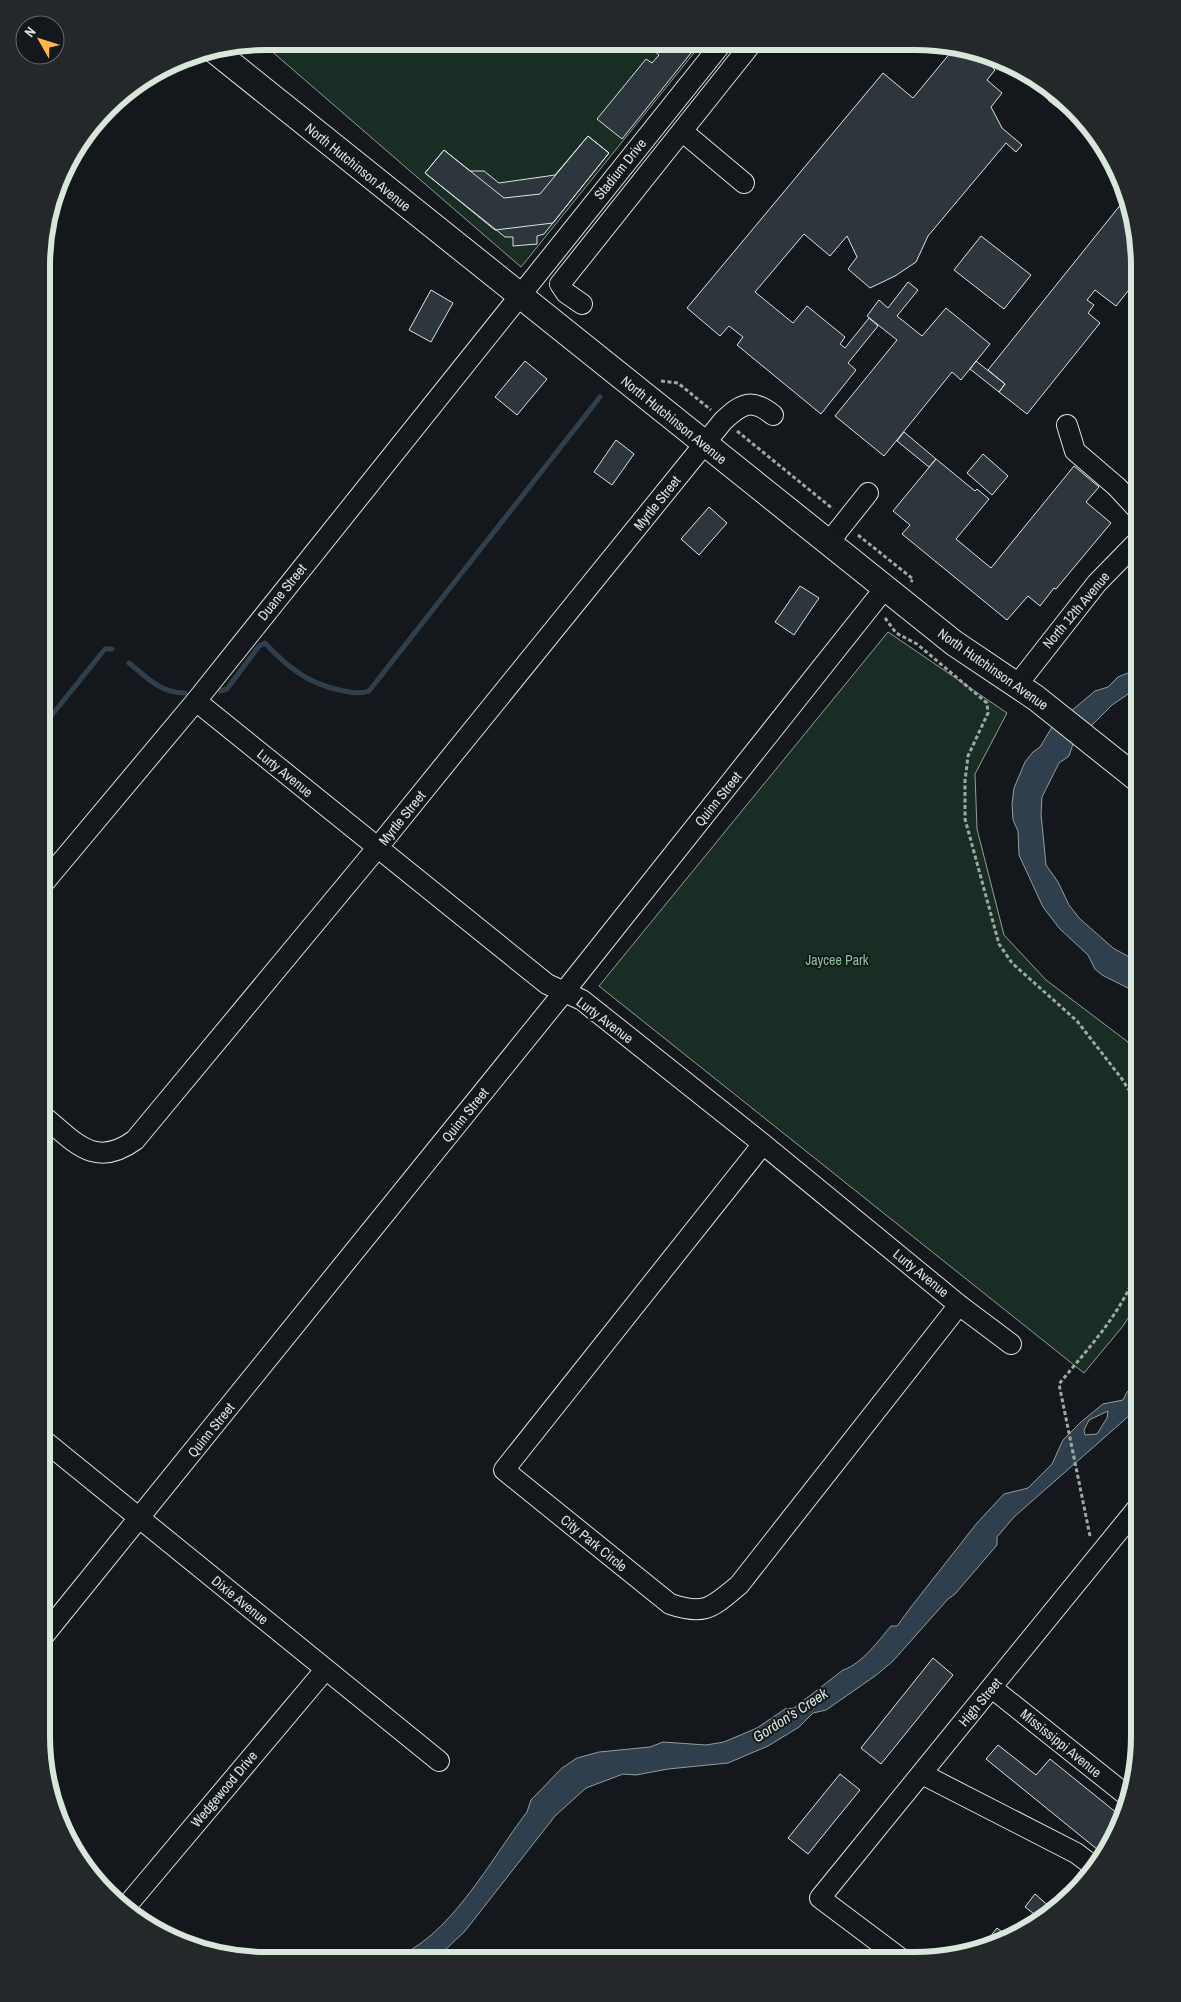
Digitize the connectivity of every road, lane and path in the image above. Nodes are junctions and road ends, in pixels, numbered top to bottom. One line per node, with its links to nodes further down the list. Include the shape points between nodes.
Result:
1 (716, 50): 6 (street, Stadium Drive)
2 (746, 50): 4 (street)
3 (220, 55): 6 (main road, North Hutchinson Avenue)
4 (682, 131): 5 (street); 7 (street, via 560,284 566,293)
5 (744, 183)
6 (519, 296): 12 (main road, North Hutchinson Avenue); 20 (street, Duane Street)
7 (582, 304)
8 (658, 378): 10 (path, via 678,384)
9 (773, 415): 10 (street, Myrtle Street, via 762,406 750,404)
10 (724, 421): 12 (street, Myrtle Street); 15 (path)
11 (1067, 425): 14 (street, via 1075,451)
12 (705, 444): 16 (main road, North Hutchinson Avenue); 22 (street, Myrtle Street)
13 (868, 493): 15 (street)
14 (1131, 502)
15 (846, 521): 16 (street); 18 (path, via 913,580)
16 (829, 542): 18 (main road, North Hutchinson Avenue)
17 (1131, 548): 19 (street, North 12th Avenue, via 1097,583)
18 (891, 593): 19 (main road, North Hutchinson Avenue, via 954,643); 24 (street, Quinn Street); 25 (path, via 883,615 889,626 917,644 987,703 988,713 968,756 965,819 1001,950 1023,974 1077,1021)
19 (1026, 692): 21 (main road, North Hutchinson Avenue)
20 (196, 701): 22 (street, Lurty Avenue); 23 (street, Duane Street)
21 (1131, 774)
22 (378, 847): 24 (street, Lurty Avenue, via 547,984); 26 (street, Myrtle Street, via 135,1140 121,1150 106,1154 92,1152)
23 (50, 875)
24 (564, 992): 27 (street, Lurty Avenue, via 582,1000); 34 (street, Quinn Street)
25 (1131, 1092)
26 (50, 1121)
27 (763, 1144): 29 (street, Lurty Avenue); 29 (street, City Park Circle, via 504,1470 670,1604 691,1611 714,1606 740,1586)
28 (1131, 1289): 32 (path, via 1059,1384)
29 (959, 1305): 30 (street, Lurty Avenue)
30 (1011, 1344)
31 (50, 1445): 34 (street, Dixie Avenue)
32 (1087, 1516)
33 (1131, 1516): 37 (street, High Street)
34 (140, 1518): 35 (street, Quinn Street); 36 (street, Dixie Avenue)
35 (50, 1628)
36 (325, 1670): 38 (street, Dixie Avenue); 42 (street, Wedgewood Drive)
37 (992, 1688): 39 (street, High Street); 40 (street, Mississippi Avenue)
38 (439, 1761)
39 (922, 1774): 41 (street, via 1076,1853); 43 (street, High Street, via 820,1898)
40 (1124, 1793)
41 (1089, 1863)
42 (129, 1902)
43 (892, 1952)

